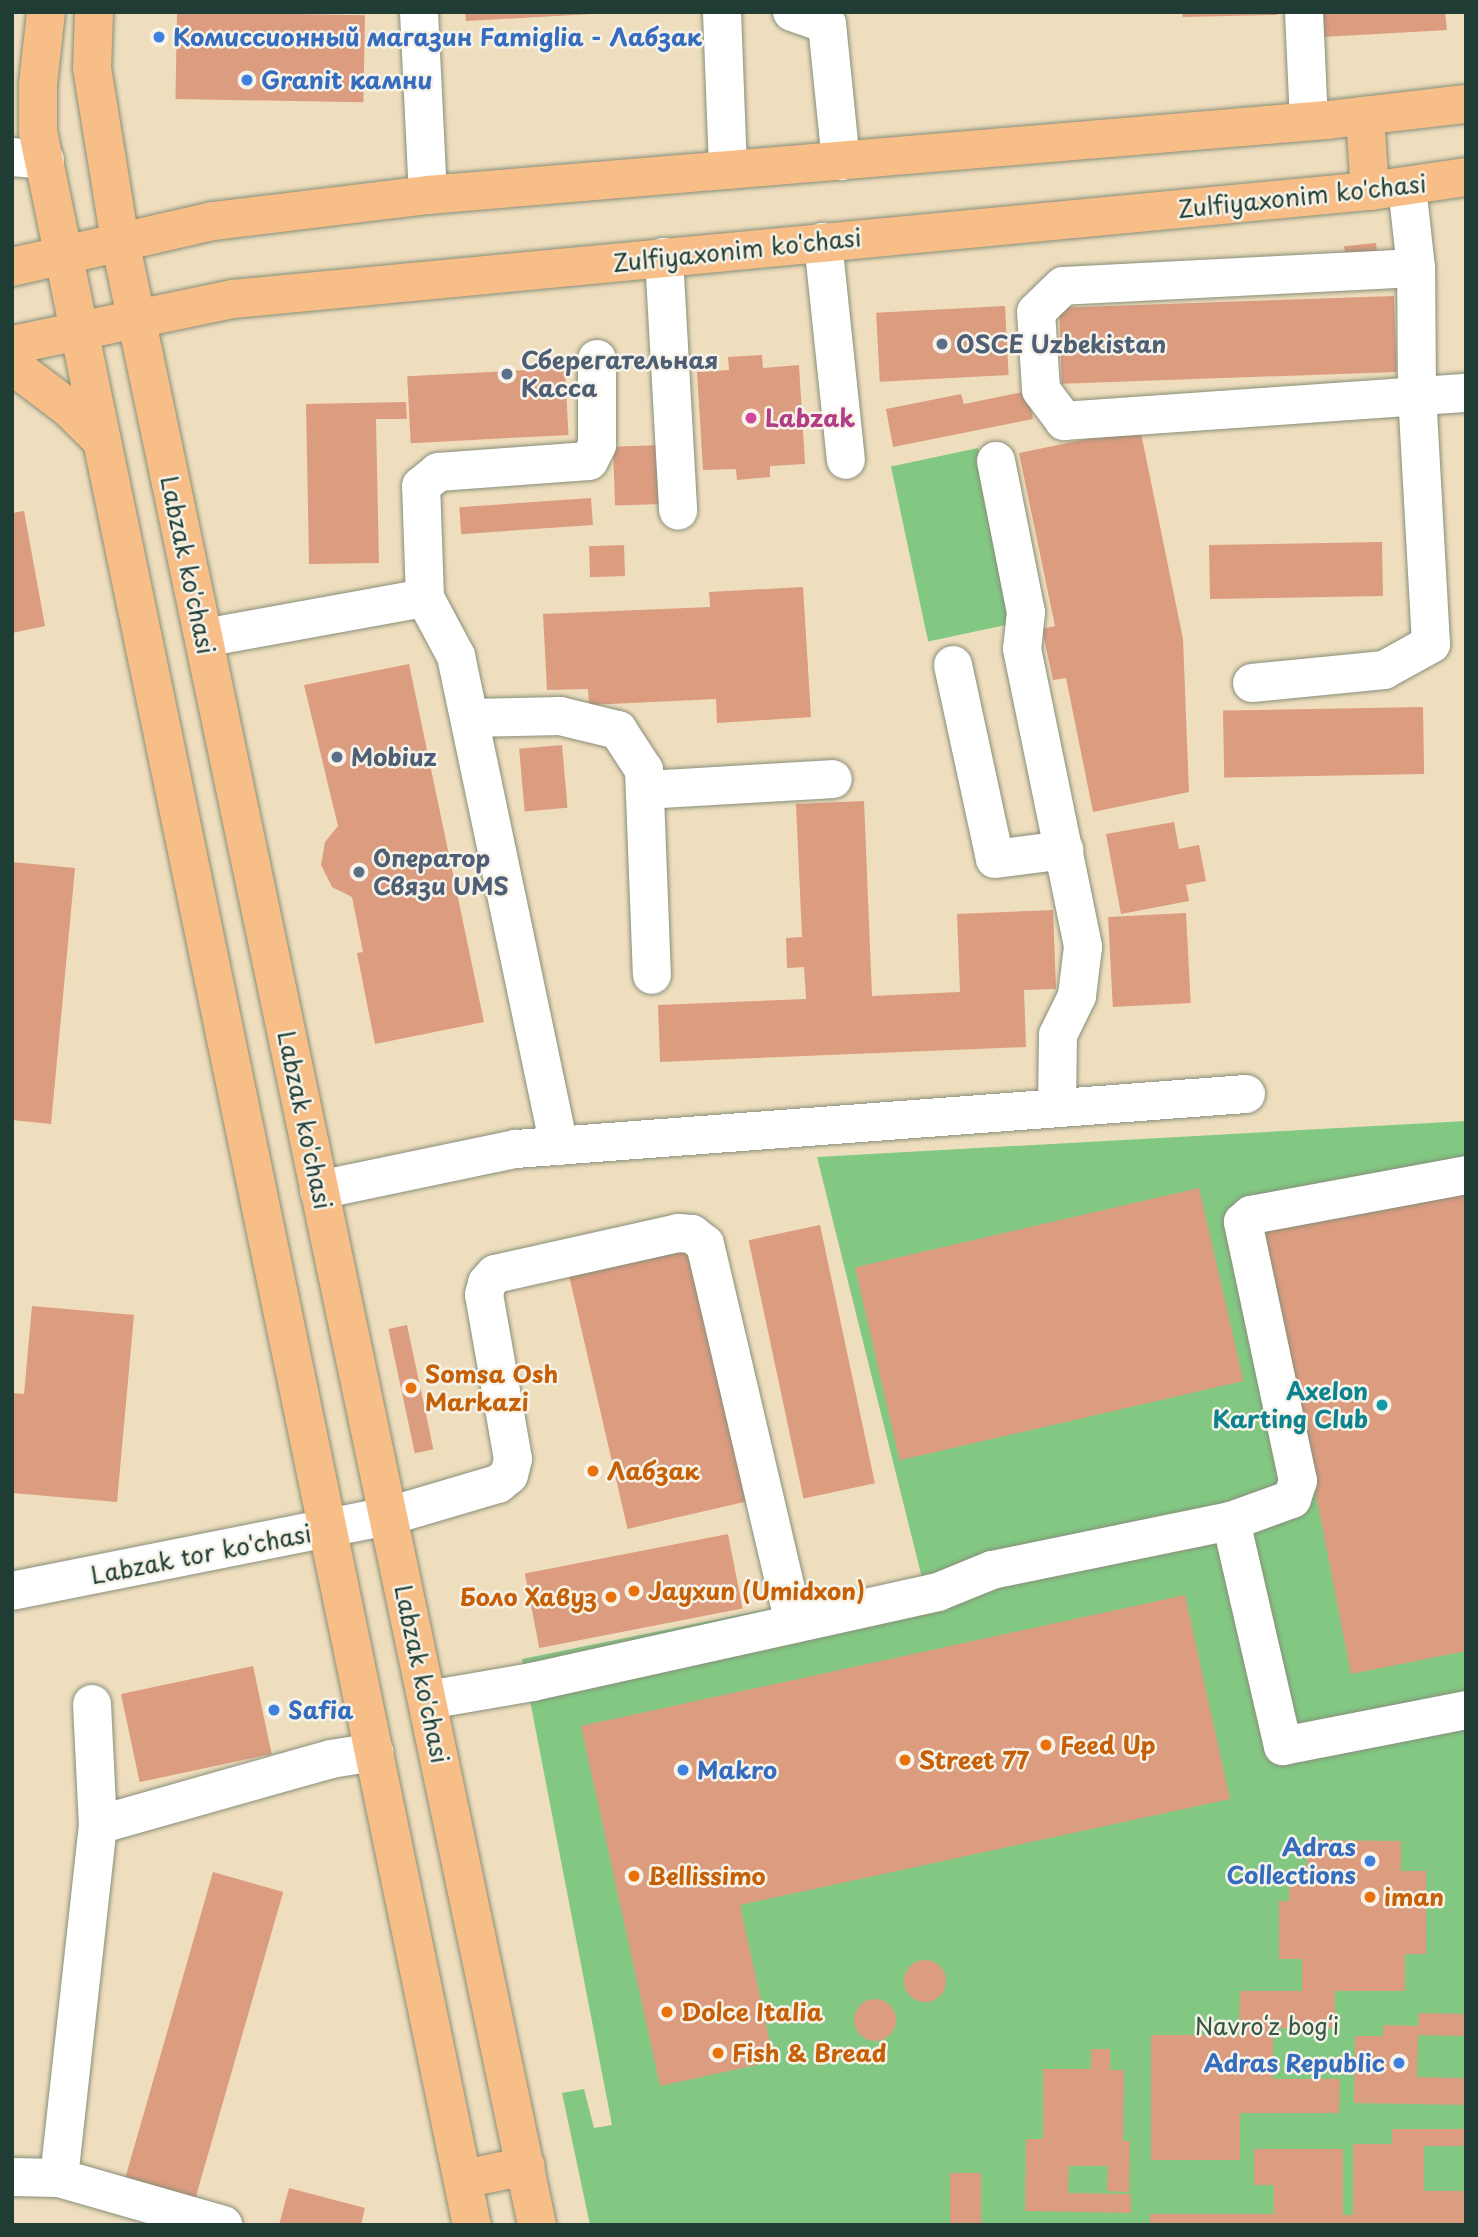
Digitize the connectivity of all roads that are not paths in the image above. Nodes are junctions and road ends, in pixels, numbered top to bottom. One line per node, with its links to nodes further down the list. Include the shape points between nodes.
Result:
1 (46, 12): 10 (main road, via 38,132)
2 (94, 12): 16 (main road, Labzak ko'chasi, via 92,68)
3 (419, 12): 15 (street)
4 (722, 12): 12 (street)
5 (792, 12): 11 (street, via 827,24)
6 (1304, 12): 9 (street)
7 (1466, 104): 8 (main road)
8 (1365, 116): 9 (main road); 14 (main road)
9 (1309, 121): 11 (main road)
10 (28, 158): 18 (main road)
11 (841, 161): 12 (main road)
12 (729, 170): 15 (main road)
13 (1466, 177): 14 (main road, Zulfiyaxonim ko'chasi)
14 (1388, 189): 17 (main road, Zulfiyaxonim ko'chasi); 21 (street)
15 (428, 195): 16 (main road, via 213,221)
16 (120, 241): 18 (main road); 22 (main road, Labzak ko'chasi)
17 (823, 242): 19 (main road, Zulfiyaxonim ko'chasi); 30 (street)
18 (63, 253): 20 (main road); 23 (main road)
19 (664, 257): 22 (main road, Zulfiyaxonim ko'chasi, via 233,299); 32 (street)
20 (12, 267)
21 (1416, 268): 28 (street); 28 (street, via 1063,286 1036,312 1041,390 1064,421)
22 (137, 322): 23 (main road, Zulfiyaxonim ko'chasi); 34 (main road, Labzak ko'chasi)
23 (79, 332): 24 (main road, Zulfiyaxonim ko'chasi); 29 (main road)
24 (12, 345)
25 (597, 359): 33 (street, via 597,445 589,461 438,472 421,486)
26 (12, 365): 29 (main road, via 70,409)
27 (1466, 393): 28 (street)
28 (1417, 396): 36 (street, via 1431,644 1384,670)
29 (102, 441): 49 (main road)
30 (846, 460)
31 (996, 461): 40 (street, via 1026,612 1022,649)
32 (678, 511)
33 (425, 598): 34 (street); 37 (street, via 456,656)
34 (204, 638): 46 (main road, Labzak ko'chasi)
35 (953, 665): 40 (street, via 995,859)
36 (1252, 683)
37 (471, 718): 39 (street, via 559,716 618,730 645,770); 44 (street)
38 (833, 779): 39 (street)
39 (645, 790): 41 (street)
40 (1064, 850): 43 (street, via 1083,947 1077,996 1058,1035)
41 (652, 975)
42 (1246, 1094): 43 (street)
43 (1057, 1108): 44 (street)
44 (559, 1146): 46 (street, via 516,1149)
45 (1466, 1175): 48 (street, via 1251,1214 1243,1222 1298,1481 1292,1499)
46 (320, 1190): 47 (main road, Labzak ko'chasi)
47 (389, 1516): 49 (street, Labzak tor ko'chasi); 51 (street, Labzak tor ko'chasi, via 498,1484 509,1475 513,1460 484,1295 495,1275 692,1234 705,1244); 52 (main road, Labzak ko'chasi)
48 (1231, 1521): 51 (street, via 992,1570 938,1592); 54 (street, via 1283,1746)
49 (328, 1529): 50 (street, Labzak tor ko'chasi); 55 (main road)
50 (12, 1591)
51 (794, 1624): 52 (street)
52 (428, 1700): 57 (main road, Labzak ko'chasi)
53 (92, 1704): 56 (street)
54 (1466, 1710)
55 (374, 1752): 56 (street, via 331,1759); 60 (main road)
56 (98, 1825): 59 (street)
57 (526, 2166): 60 (main road); 64 (main road, Labzak ko'chasi)
58 (12, 2177): 59 (street)
59 (59, 2178): 61 (street)
60 (463, 2179): 63 (main road)
61 (104, 2209): 62 (street)
62 (223, 2225)
63 (472, 2225)
64 (537, 2225)

